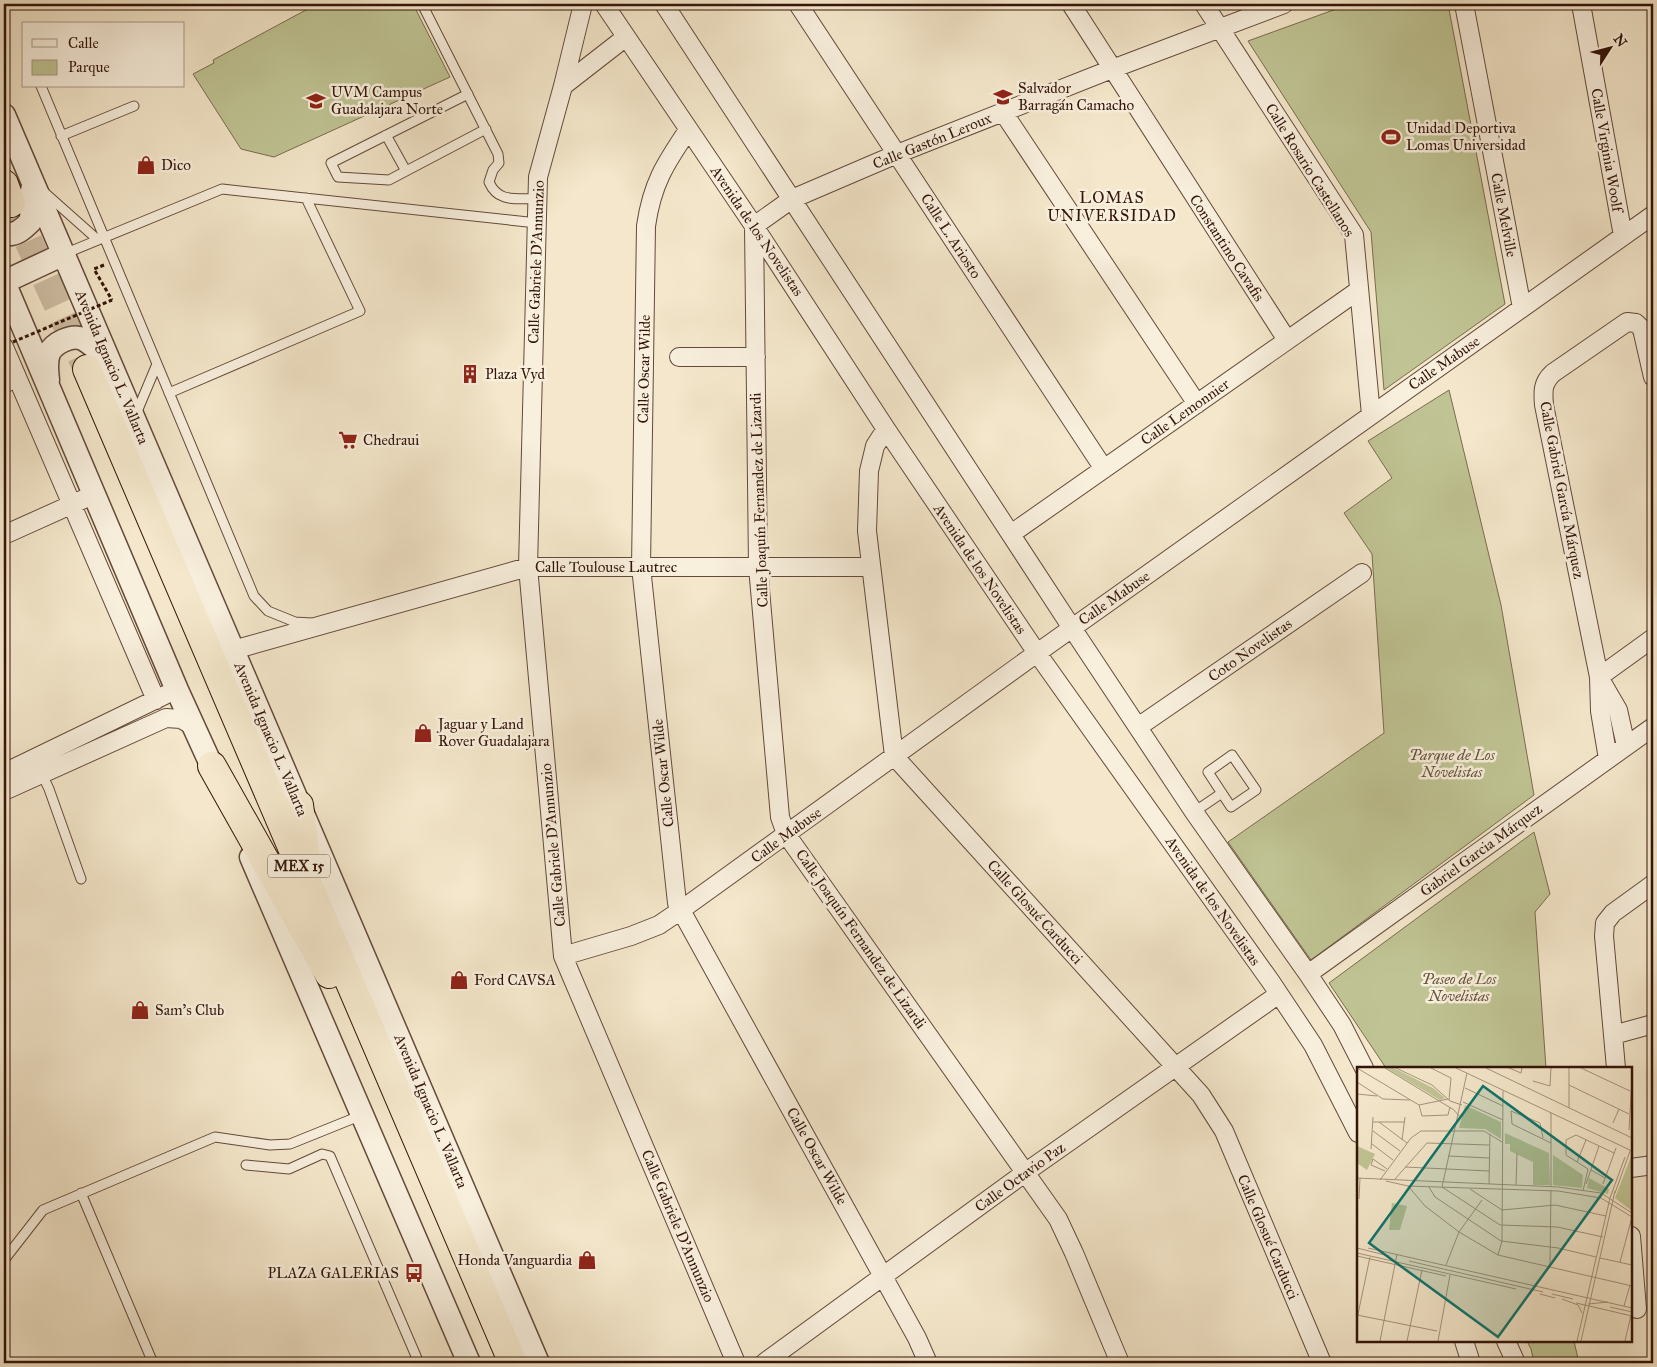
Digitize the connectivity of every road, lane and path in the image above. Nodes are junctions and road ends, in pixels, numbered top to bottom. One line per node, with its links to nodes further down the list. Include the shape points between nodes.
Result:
1 (422, 4): 16 (lane)
2 (583, 4): 14 (street, Calle Gabriele D'Annunzio)
3 (604, 4): 12 (street, Avenida de los Novelistas)
4 (664, 4): 29 (street)
5 (798, 4): 24 (street, Calle L. Ariosto)
6 (1071, 4): 13 (street, Constantino Cavafis)
7 (1204, 4): 11 (street, Calle Rosario Castellanos)
8 (1284, 4): 11 (street, Calle Gastón Leroux)
9 (1464, 4): 40 (street, Calle Melville)
10 (1581, 4): 34 (street, Calle Virginia Woolf)
11 (1220, 28): 13 (street, Calle Gastón Leroux); 39 (street, Calle Rosario Castellanos, via 1354,235)
12 (626, 37): 14 (street); 21 (street, Avenida de los Novelistas)
13 (1112, 69): 18 (street, Calle Gastón Leroux); 41 (street, Constantino Cavafis)
14 (563, 86): 28 (street, Calle Gabriele D'Annunzio, via 538,177)
15 (42, 88): 23 (lane)
16 (468, 94): 20 (lane); 22 (lane)
17 (134, 106): 23 (lane)
18 (1004, 112): 24 (street, Calle Gastón Leroux); 51 (street)
19 (4, 115): 26 (street, Avenida Ignacio L. Vallarta)
20 (486, 129): 25 (lane); 28 (lane, via 499,163 489,182 492,190 502,198)
21 (688, 130): 32 (street, Avenida de los Novelistas); 60 (street, Calle Oscar Wilde, via 654,188 646,226)
22 (386, 135): 25 (lane); 25 (lane, via 331,163 338,178 389,180)
23 (61, 136): 35 (lane)
24 (897, 154): 29 (street, Calle Gastón Leroux); 55 (street, Calle L. Ariosto)
25 (406, 171)
26 (32, 182): 33 (street, via 31,221 21,232); 35 (lane); 36 (street, Avenida Ignacio L. Vallarta)
27 (306, 198): 31 (lane); 35 (lane, via 222,188); 50 (lane, via 360,311)
28 (537, 199): 31 (street, Calle Gabriele D'Annunzio)
29 (792, 200): 32 (street, Calle Gastón Leroux); 58 (street)
30 (1653, 215): 34 (street, Calle Mabuse)
31 (537, 223): 63 (street, Calle Gabriele D'Annunzio)
32 (754, 226): 44 (street, Calle Joaquín Fernandez de Lizardi); 54 (street, Avenida de los Novelistas)
33 (4, 234)
34 (1623, 236): 40 (street, Calle Mabuse)
35 (101, 238): 36 (lane); 37 (lane)
36 (64, 254): 38 (street); 46 (street, Avenida Ignacio L. Vallarta)
37 (114, 261): 42 (path, bridge, via 94,269 112,300); 45 (lane)
38 (4, 282): 49 (street)
39 (1359, 290): 41 (street, Calle Lemonnier); 52 (street, Calle Rosario Castellanos)
40 (1522, 308): 52 (street, Calle Mabuse)
41 (1287, 340): 51 (street, Calle Lemonnier)
42 (9, 344): 48 (street)
43 (679, 357): 44 (street)
44 (756, 357): 61 (street, Calle Joaquín Fernandez de Lizardi)
45 (157, 364): 50 (lane); 53 (lane)
46 (90, 368): 49 (street, via 95,348 81,338 63,340 49,353); 53 (street, Avenida Ignacio L. Vallarta); 89 (highway, Avenida Ignacio L. Vallarta / MEX 15); 92 (highway, Avenida Ignacio L. Vallarta / MEX 15)
47 (1653, 377): 70 (street, Calle Gabriel García Márquez, via 1642,329 1636,323 1627,322 1553,373 1546,380 1543,391)
48 (11, 385): 57 (street)
49 (49, 388): 56 (street)
50 (169, 393): 65 (lane, via 254,596 268,611 296,622)
51 (1197, 404): 55 (street, Calle Lemonnier)
52 (1371, 415): 66 (street, Calle Mabuse)
53 (134, 419): 68 (street, Avenida Ignacio L. Vallarta)
54 (886, 429): 62 (street, via 875,446 869,471 867,531); 69 (street, Avenida de los Novelistas)
55 (1104, 469): 58 (street, Calle Lemonnier)
56 (95, 494): 57 (street); 71 (street)
57 (72, 504): 59 (street); 72 (street)
58 (1011, 534): 66 (street)
59 (4, 535)
60 (641, 567): 61 (street, Calle Toulouse Lautrec); 63 (street, Calle Toulouse Lautrec); 90 (street, Calle Oscar Wilde, via 677,903)
61 (758, 567): 62 (street, Calle Toulouse Lautrec); 86 (street, Calle Joaquín Fernandez de Lizardi, via 780,817)
62 (871, 567): 77 (street)
63 (528, 568): 65 (street, Calle Toulouse Lautrec); 91 (street, Calle Gabriele D'Annunzio)
64 (1362, 572): 74 (street, Coto Novelistas)
65 (326, 624): 68 (street, Calle Toulouse Lautrec)
66 (1072, 628): 69 (street, Calle Mabuse); 74 (street)
67 (1653, 638): 70 (street)
68 (233, 650): 84 (street, Avenida Ignacio L. Vallarta)
69 (1036, 653): 77 (street, Calle Mabuse); 94 (street, Avenida de los Novelistas)
70 (1599, 677): 76 (street, Calle Gabriel García Márquez, via 1618,710); 78 (street, Calle Gabriel García Márquez, via 1600,711)
71 (177, 690): 72 (street); 73 (street)
72 (156, 700): 79 (street)
73 (195, 727): 79 (street, via 181,719 166,718); 80 (street)
74 (1138, 727): 85 (street)
75 (1653, 727): 76 (street, Gabriel Garcia Márquez)
76 (1626, 746): 78 (street, Gabriel Garcia Márquez)
77 (894, 756): 86 (street, Calle Mabuse); 97 (street, Calle Glosué Carducci)
78 (1608, 759): 93 (street, Gabriel Garcia Márquez)
79 (39, 766): 81 (street); 82 (street); 87 (lane)
80 (212, 766): 92 (highway); 100 (street)
81 (4, 773)
82 (4, 791)
83 (1222, 793): 83 (lane, via 1208,772 1232,755 1256,790 1231,807); 85 (lane)
84 (300, 805): 89 (highway); 118 (street, Avenida Ignacio L. Vallarta)
85 (1194, 812): 93 (street)
86 (786, 834): 90 (street, Calle Mabuse); 105 (street, Calle Joaquín Fernandez de Lizardi)
87 (81, 879)
88 (1653, 884): 96 (street, via 1613,913 1606,923 1604,936)
89 (309, 888): 117 (highway, Avenida Ignacio L. Vallarta / MEX 15)
90 (681, 910): 91 (street, Calle Mabuse, via 660,925); 109 (street, Calle Oscar Wilde)
91 (563, 956): 119 (street, Calle Gabriele D'Annunzio)
92 (329, 974): 116 (highway, Avenida Ignacio L. Vallarta / MEX 15)
93 (1308, 974): 98 (street, via 1342,1025)
94 (1279, 994): 97 (street, Calle Octavio Paz); 101 (street, Avenida de los Novelistas, via 1313,1045)
95 (1653, 1024): 96 (street)
96 (1613, 1035): 99 (street)
97 (1175, 1066): 105 (street, Calle Octavio Paz); 123 (street, Calle Glosué Carducci, via 1201,1095 1224,1131)
98 (1363, 1067)
99 (1616, 1067)
100 (362, 1115): 106 (lane, via 290,1144 270,1145 215,1137); 115 (street)
101 (1357, 1130)
102 (246, 1165): 114 (lane, via 288,1169 322,1154 330,1156)
103 (1653, 1165): 104 (street)
104 (1632, 1168)
105 (1026, 1172): 109 (street, Calle Octavio Paz); 122 (street, Calle Joaquín Fernandez de Lizardi, via 1058,1219)
106 (81, 1193): 108 (lane, via 43,1210); 113 (lane)
107 (1632, 1244): 110 (street)
108 (4, 1260)
109 (883, 1276): 120 (street, Calle Octavio Paz); 121 (street, Calle Oscar Wilde)
110 (1640, 1308)
111 (1464, 1342): 124 (street)
112 (1506, 1342): 125 (street)
113 (153, 1363)
114 (419, 1363)
115 (469, 1363)
116 (496, 1363)
117 (513, 1363)
118 (538, 1363)
119 (736, 1363)
120 (764, 1363)
121 (928, 1363)
122 (1120, 1363)
123 (1322, 1363)
124 (1470, 1363)
125 (1516, 1363)

